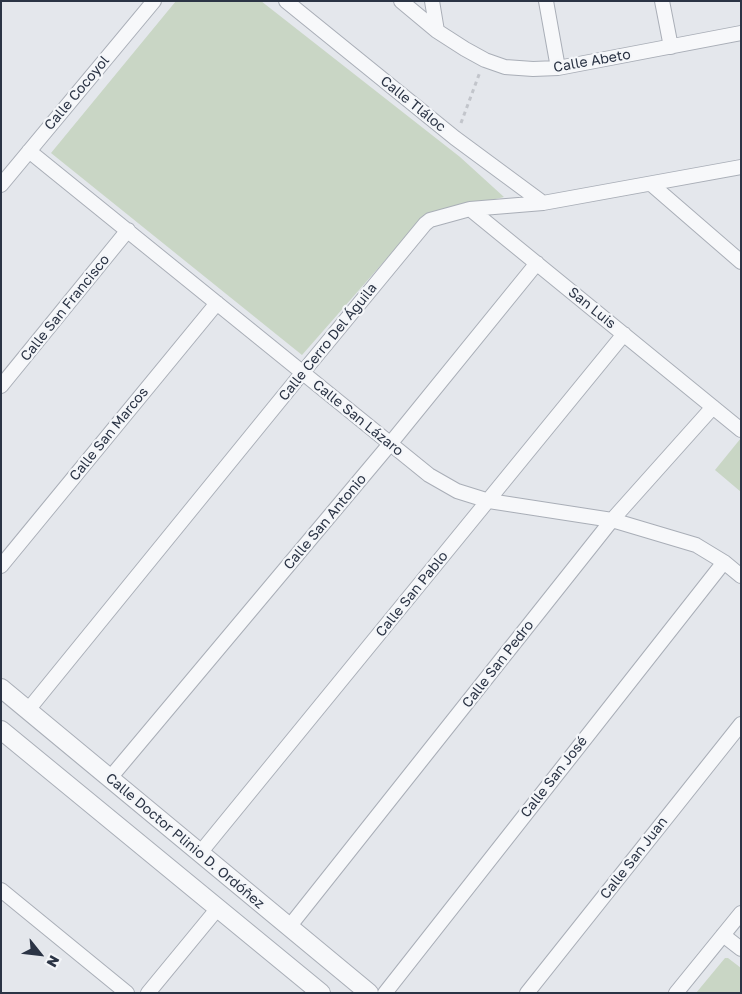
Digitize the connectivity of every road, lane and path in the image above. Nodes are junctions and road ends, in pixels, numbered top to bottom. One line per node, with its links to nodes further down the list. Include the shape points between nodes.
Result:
1 (154, 1): 13 (street, Calle Cocoyol)
2 (286, 1): 12 (street, Calle Tláloc)
3 (401, 1): 7 (street, Calle Abeto)
4 (432, 1): 7 (street)
5 (546, 1): 11 (street)
6 (662, 1): 9 (street)
7 (437, 32): 10 (street, Calle Abeto)
8 (741, 33): 9 (street, Calle Abeto)
9 (671, 46): 11 (street, Calle Abeto)
10 (485, 60): 11 (street, Calle Abeto, via 505,67); 12 (path)
11 (558, 68)
12 (455, 138): 17 (street, Calle Tláloc)
13 (29, 151): 16 (street, Calle Cocoyol); 19 (street, Calle San Lázaro)
14 (741, 167): 15 (street, Calle Cerro Del Águila)
15 (651, 184): 17 (street, Calle Cerro Del Águila); 20 (street)
16 (1, 185)
17 (543, 203): 18 (street, Calle Cerro Del Águila)
18 (470, 209): 21 (street, San Luis); 24 (street, Calle Cerro Del Águila, via 438,216 425,224)
19 (128, 230): 22 (street, Calle San Lázaro); 25 (street, Calle San Francisco)
20 (741, 262)
21 (537, 263): 23 (street, San Luis); 28 (street, Calle San Antonio)
22 (217, 302): 24 (street, Calle San Lázaro); 32 (street, Calle San Marcos)
23 (624, 334): 26 (street, San Luis); 29 (street, Calle San Pablo)
24 (303, 372): 28 (street, Calle San Lázaro); 35 (street, Calle Cerro Del Águila)
25 (1, 386)
26 (714, 407): 27 (street, San Luis); 30 (street, Calle San Pedro)
27 (741, 430)
28 (390, 444): 29 (street, Calle San Lázaro, via 428,475 457,491); 38 (street, Calle San Antonio)
29 (489, 501): 30 (street, Calle San Lázaro); 39 (street, Calle San Pablo)
30 (612, 520): 31 (street, Calle San Lázaro, via 696,545); 43 (street, Calle San Pedro)
31 (724, 562): 33 (street, Calle San Lázaro); 50 (street, Calle San José)
32 (1, 566)
33 (741, 576)
34 (3, 692): 35 (street, Calle Doctor Plinio D. Ordóñez)
35 (28, 710): 38 (street, Calle Doctor Plinio D. Ordóñez)
36 (741, 724): 51 (street, Calle San Juan)
37 (1, 730): 41 (street)
38 (110, 778): 39 (street, Calle Doctor Plinio D. Ordóñez)
39 (200, 853): 43 (street, Calle Doctor Plinio D. Ordóñez)
40 (1, 890): 46 (street)
41 (218, 908): 47 (street); 48 (street)
42 (741, 913): 44 (street)
43 (289, 927): 49 (street, Calle Doctor Plinio D. Ordóñez)
44 (723, 934): 45 (street); 52 (street)
45 (741, 949)
46 (127, 993)
47 (148, 993)
48 (321, 993)
49 (370, 993)
50 (385, 993)
51 (527, 993)
52 (676, 993)

